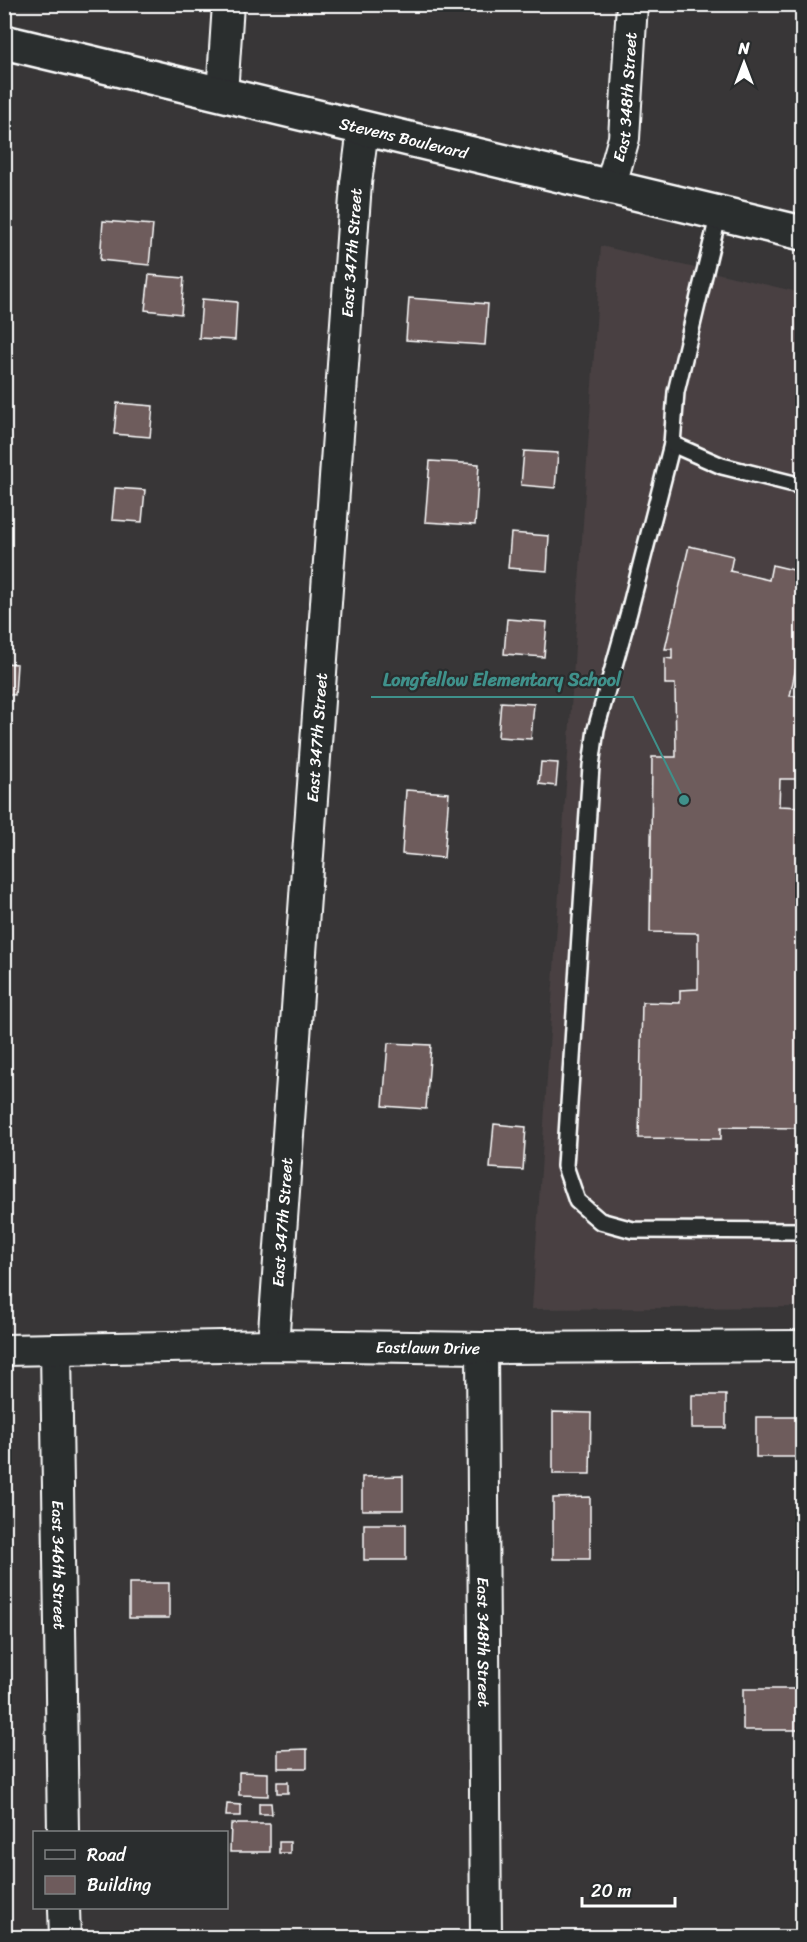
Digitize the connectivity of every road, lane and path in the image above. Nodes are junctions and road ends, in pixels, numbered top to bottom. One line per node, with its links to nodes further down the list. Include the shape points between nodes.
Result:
1 (228, 4): 4 (street)
2 (632, 4): 6 (street, East 348th Street, via 624,138)
3 (4, 42): 4 (street, Stevens Boulevard)
4 (222, 94): 5 (street, Stevens Boulevard)
5 (363, 129): 6 (street, Stevens Boulevard); 12 (street, East 347th Street, via 354,206)
6 (610, 188): 7 (street, Stevens Boulevard)
7 (719, 213): 8 (street, Stevens Boulevard); 9 (lane, via 676,392)
8 (802, 233)
9 (672, 444): 10 (lane, via 722,466); 11 (lane, via 596,729 565,1166 577,1201 600,1221 633,1230)
10 (802, 486)
11 (802, 1231)
12 (273, 1345): 14 (street, Eastlawn Drive); 15 (street, Eastlawn Drive)
13 (802, 1346): 14 (street, Eastlawn Drive)
14 (482, 1348): 20 (street, East 348th Street)
15 (56, 1349): 16 (street); 17 (street, East 346th Street)
16 (4, 1350)
17 (63, 1831)
18 (64, 1909): 19 (street)
19 (64, 1938)
20 (486, 1938)

